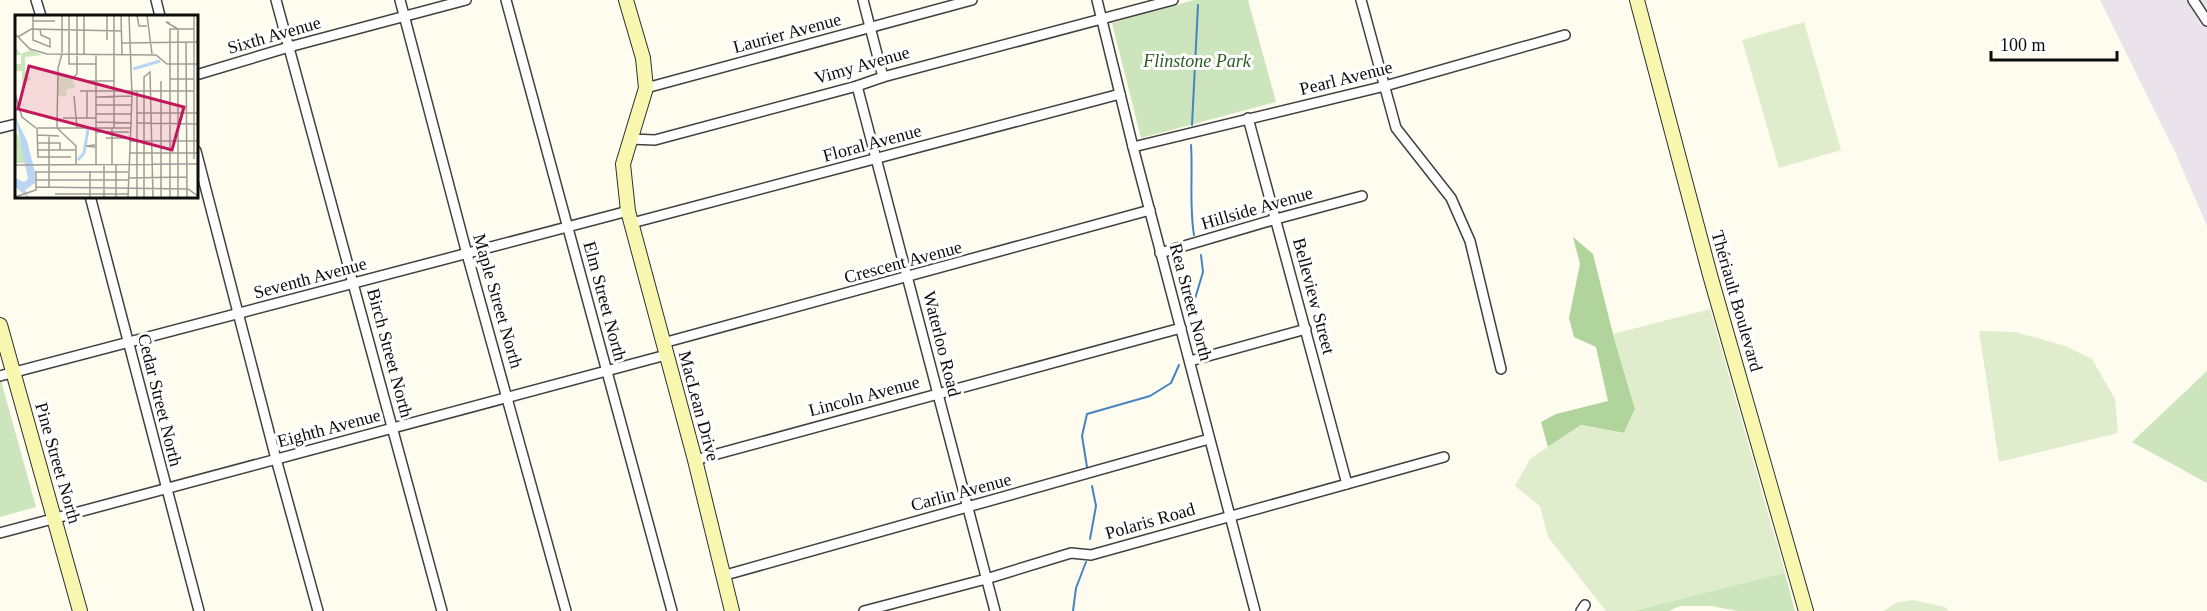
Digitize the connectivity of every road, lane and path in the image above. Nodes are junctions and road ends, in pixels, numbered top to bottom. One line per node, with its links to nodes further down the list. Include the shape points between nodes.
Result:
1 (36, 0): 15 (street)
2 (156, 0): 16 (street)
3 (276, 0): 22 (street, Birch Street North)
4 (400, 0): 17 (street, Maple Street North)
5 (466, 0): 17 (street, Sixth Avenue)
6 (506, 0): 41 (street, Elm Street North)
7 (863, 0): 20 (street)
8 (972, 0): 20 (street, Laurier Avenue)
9 (1097, 0): 18 (street, Rea Street North)
10 (1173, 0): 18 (street, Vimy Avenue)
11 (1361, 0): 26 (street)
12 (1637, 0): 81 (street, Thériault Boulevard)
13 (2193, 0): 19 (street)
14 (629, 1): 27 (street)
15 (41, 15)
16 (160, 15)
17 (404, 16): 22 (street, Sixth Avenue); 43 (street, Maple Street North)
18 (1102, 20): 24 (street, Vimy Avenue); 28 (street, Rea Street North)
19 (2207, 21)
20 (871, 27): 24 (street); 27 (street, Laurier Avenue)
21 (1565, 35): 26 (street, Pearl Avenue)
22 (289, 47): 23 (street, Sixth Avenue); 45 (street, Birch Street North)
23 (198, 74)
24 (883, 76): 25 (street, Vimy Avenue)
25 (857, 86): 32 (street, Vimy Avenue, via 655,140); 35 (street, Waterloo Road)
26 (1385, 86): 29 (street, Pearl Avenue); 53 (street, via 1396,128 1451,198 1470,241)
27 (646, 88): 32 (street)
28 (1120, 94): 33 (street, Rea Street North); 35 (street, Floral Avenue)
29 (1248, 118): 33 (street, Pearl Avenue); 40 (street, Belleview Street)
30 (15, 124): 31 (street)
31 (0, 128)
32 (630, 139): 39 (street, via 623,164)
33 (1133, 147): 38 (street, Rea Street North)
34 (198, 159): 46 (street)
35 (877, 159): 39 (street, Floral Avenue); 44 (street, Waterloo Road)
36 (1362, 196): 40 (street, Hillside Avenue)
37 (91, 198): 50 (street, Cedar Street North)
38 (1150, 210): 42 (street, Rea Street North); 44 (street, Crescent Avenue)
39 (630, 217): 41 (street, Seventh Avenue); 51 (street, MacLean Drive)
40 (1276, 219): 42 (street, Hillside Avenue); 49 (street, Belleview Street)
41 (568, 228): 43 (street, Seventh Avenue); 54 (street, Elm Street North)
42 (1160, 253): 48 (street, Rea Street North)
43 (467, 254): 45 (street, Seventh Avenue); 57 (street, Maple Street North)
44 (909, 277): 51 (street, Crescent Avenue); 56 (street, Waterloo Road)
45 (354, 283): 46 (street, Seventh Avenue); 58 (street, Birch Street North)
46 (239, 314): 50 (street, Seventh Avenue); 61 (street)
47 (0, 326): 55 (street, Pine Street North)
48 (1181, 328): 52 (street, Rea Street North); 56 (street, Lincoln Avenue)
49 (1306, 330): 52 (street); 63 (street, Belleview Street)
50 (128, 343): 55 (street, Seventh Avenue); 64 (street, Cedar Street North)
51 (665, 349): 54 (street, Eighth Avenue); 62 (street, MacLean Drive)
52 (1190, 361): 59 (street, Rea Street North)
53 (1501, 369)
54 (607, 370): 57 (street, Eighth Avenue); 76 (street, Elm Street North)
55 (6, 374): 67 (street, Pine Street North)
56 (938, 393): 62 (street, Lincoln Avenue); 65 (street, Waterloo Road)
57 (507, 397): 58 (street, Eighth Avenue); 75 (street, Maple Street North)
58 (394, 428): 61 (street, Eighth Avenue); 74 (street, Birch Street North)
59 (1209, 440): 65 (street, Carlin Avenue); 66 (street, Rea Street North)
60 (1444, 457): 63 (street, Polaris Road)
61 (276, 459): 64 (street, Eighth Avenue); 73 (street)
62 (694, 460): 69 (street, MacLean Drive)
63 (1347, 484): 66 (street, Polaris Road)
64 (166, 489): 67 (street, Eighth Avenue); 72 (street, Cedar Street North)
65 (966, 507): 69 (street, Carlin Avenue); 70 (street, Waterloo Road)
66 (1229, 516): 70 (street, Polaris Road, via 1091,555 1071,553); 80 (street, Rea Street North)
67 (55, 518): 68 (street, Eighth Avenue); 71 (street, Pine Street North)
68 (0, 533)
69 (722, 576): 77 (street, MacLean Drive)
70 (986, 579): 78 (street, Polaris Road); 79 (street, Waterloo Road)
71 (80, 611)
72 (199, 611)
73 (318, 611)
74 (442, 611)
75 (566, 611)
76 (672, 611)
77 (732, 611)
78 (864, 611)
79 (994, 611)
80 (1255, 611)
81 (1806, 611)

